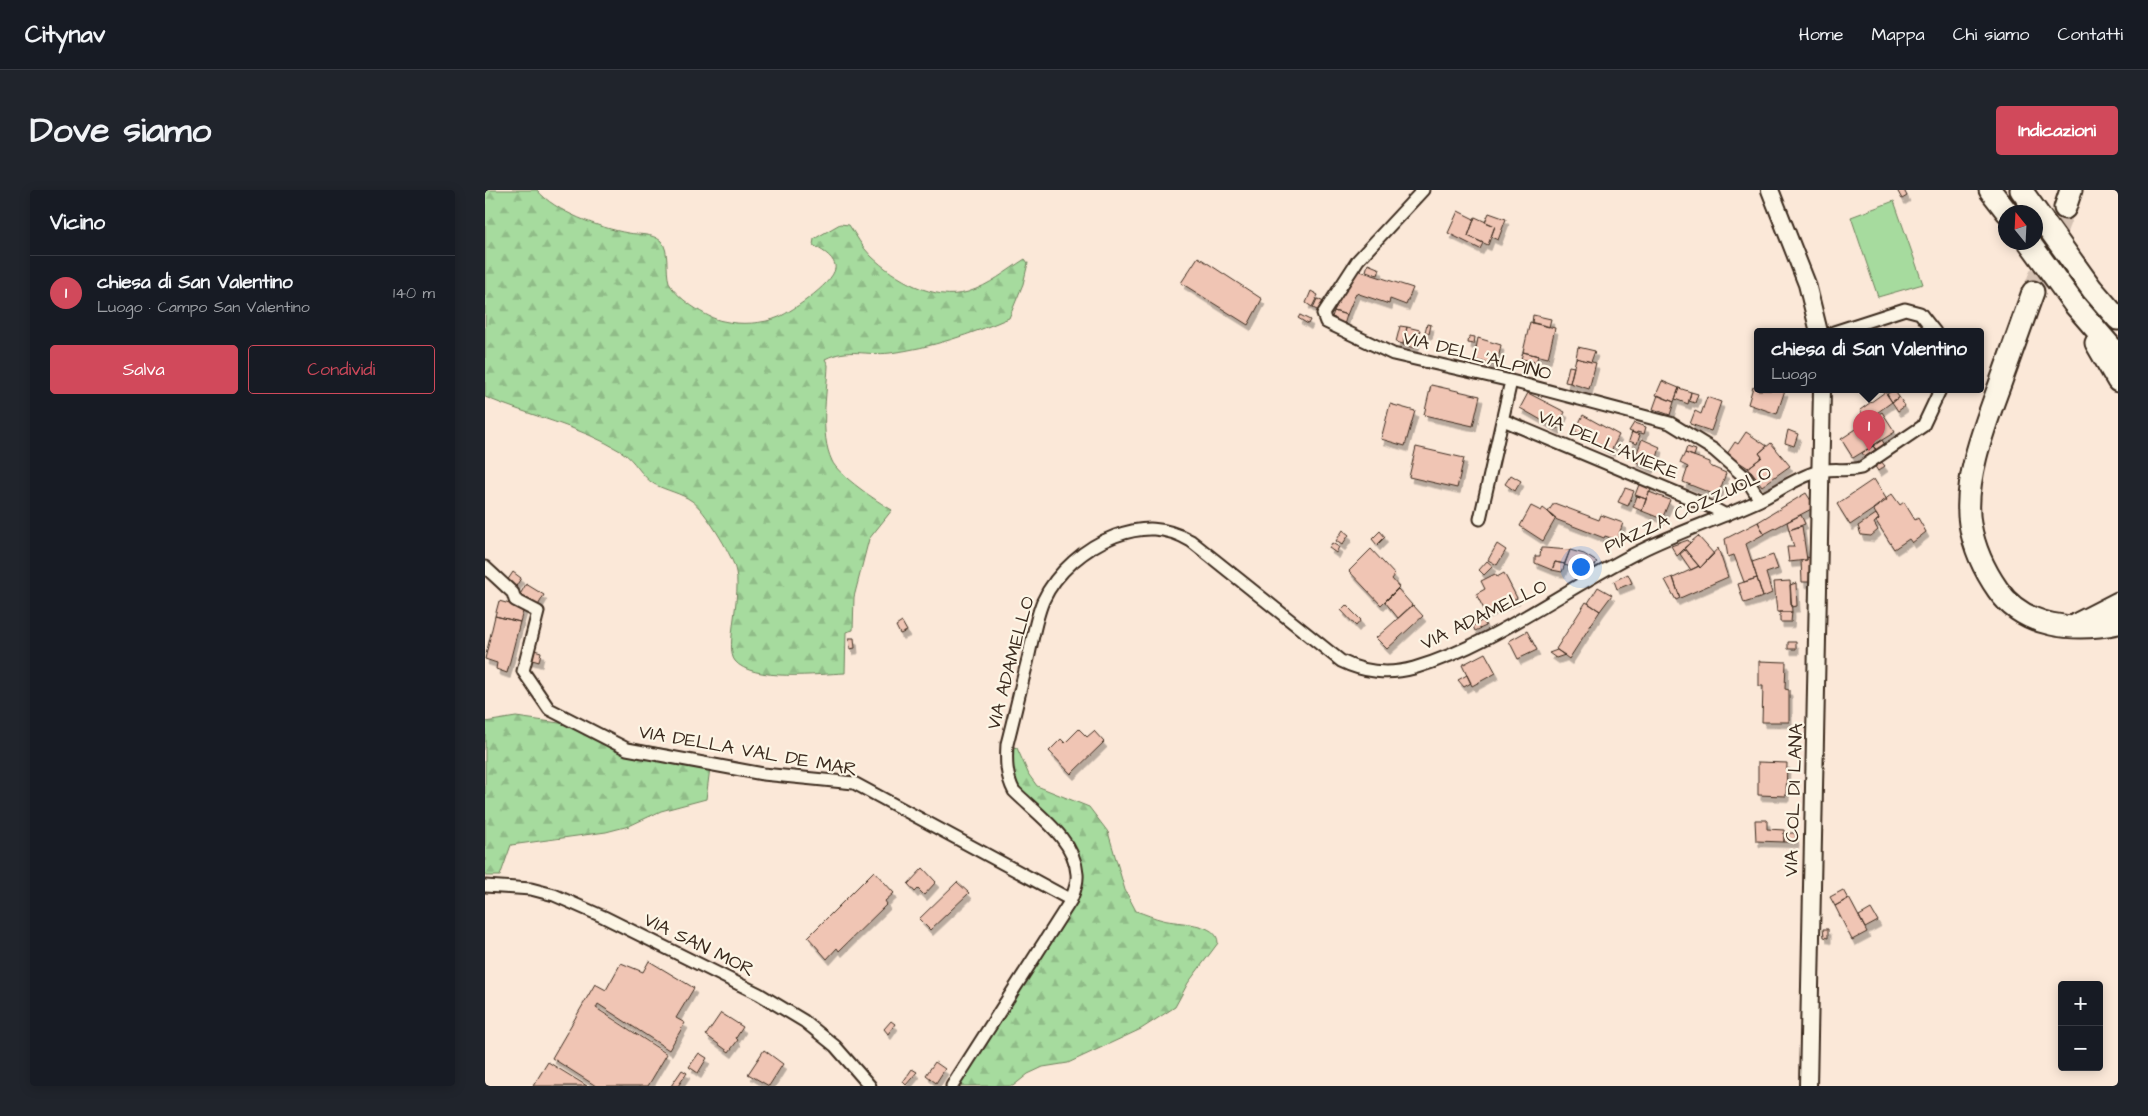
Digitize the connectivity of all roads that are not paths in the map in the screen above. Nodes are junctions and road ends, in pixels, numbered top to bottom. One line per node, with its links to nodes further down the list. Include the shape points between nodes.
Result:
1 (1423, 190): 14 (street, VIA DELL'ALPINO, via 1358,260 1323,314 1324,319 1333,327 1393,354)
2 (1770, 190): 10 (main road, via 1807,284)
3 (1990, 190): 5 (highway)
4 (2021, 190): 9 (highway)
5 (2002, 205)
6 (2035, 250): 8 (highway)
7 (2033, 292): 27 (highway, via 1978,444 1969,522 1987,575 2004,599 2021,613 2049,625)
8 (2074, 304): 13 (highway); 15 (highway)
9 (2118, 320)
10 (1818, 328)
11 (1847, 328): 12 (street, via 1909,309 1920,313)
12 (1932, 328)
13 (2118, 355)
14 (1511, 381): 18 (street); 20 (street, VIA DELL'ALPINO, via 1670,423 1714,450 1746,478)
15 (2118, 381)
16 (1822, 393): 19 (main road)
17 (1939, 393): 19 (street, via 1927,421 1918,430 1861,468)
18 (1503, 420): 21 (street, VIA DELL'AVIERE); 22 (street)
19 (1822, 470): 20 (street, PIAZZA COZZUOLO); 32 (main road, VIA COL DI LANA)
20 (1759, 500): 21 (street, PIAZZA COZZUOLO)
21 (1726, 515): 24 (street, PIAZZA COZZUOLO, via 1640,551)
22 (1480, 519)
23 (485, 567): 29 (street, VIA DELLA VAL DE MAR, via 513,593 515,600 538,612 523,671 549,709 627,748 763,774 854,783)
24 (1574, 590): 29 (street, VIA ADAMELLO, via 1474,643 1415,668 1384,672 1352,667 1341,660 1174,531 1145,529 1106,540 1068,567 1043,601 1007,744 1009,782 1060,836 1073,856 1077,875)
25 (2118, 602): 27 (highway)
26 (2118, 624): 27 (highway)
27 (2072, 626)
28 (485, 886): 30 (street, VIA SAN MOR, via 531,889 554,895 759,994 804,1021 835,1046)
29 (1071, 900): 31 (street, VIA ADAMELLO)
30 (870, 1086)
31 (952, 1086)
32 (1808, 1086)

